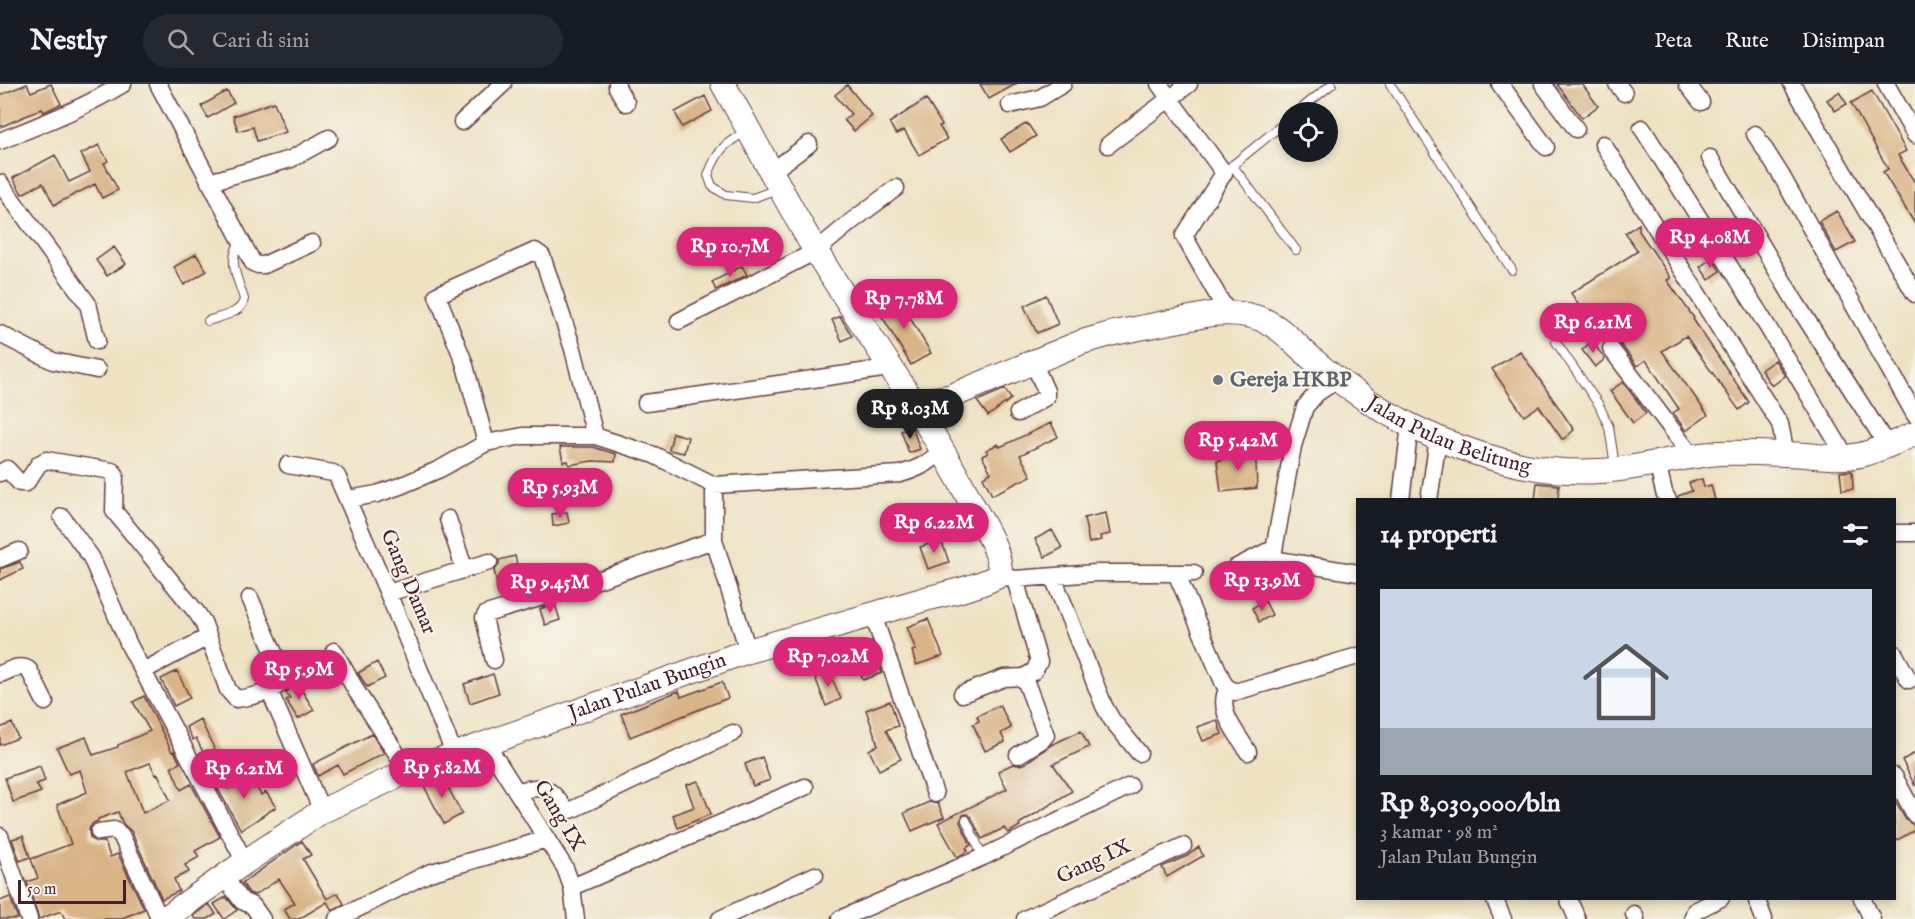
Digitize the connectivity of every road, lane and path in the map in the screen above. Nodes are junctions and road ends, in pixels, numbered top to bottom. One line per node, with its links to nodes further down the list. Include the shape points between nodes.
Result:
1 (123, 84): 29 (street, via 79,109)
2 (158, 84): 37 (street)
3 (503, 84): 21 (street)
4 (617, 84): 19 (street)
5 (723, 84): 25 (street)
6 (1063, 84): 20 (street, via 1040,98)
7 (1159, 84): 16 (street)
8 (1189, 84): 16 (street)
9 (1332, 84): 17 (lane)
10 (1390, 84): 44 (lane)
11 (1500, 84): 33 (street)
12 (1543, 84): 24 (street)
13 (1687, 84): 18 (street)
14 (1792, 84): 45 (street)
15 (1886, 84): 27 (street)
16 (1169, 98): 32 (street); 35 (street)
17 (1310, 102)
18 (1701, 102)
19 (626, 103)
20 (1010, 105)
21 (462, 122)
22 (1278, 128): 35 (lane)
23 (1642, 128): 72 (street)
24 (1576, 129)
25 (749, 130): 36 (street); 36 (lane, via 728,141 717,154 708,175 712,186 726,195 753,198)
26 (1755, 134): 61 (street)
27 (1915, 135)
28 (329, 138): 37 (street, via 291,159)
29 (0, 141)
30 (809, 144): 36 (street)
31 (1603, 144): 69 (street, via 1780,424)
32 (1108, 145)
33 (1546, 147)
34 (1710, 158): 68 (street)
35 (1228, 169): 42 (lane); 46 (street, via 1184,236)
36 (776, 180): 43 (street)
37 (209, 182): 40 (street)
38 (0, 183): 50 (street, via 88,304)
39 (896, 188): 43 (street)
40 (240, 242): 41 (street, via 258,265); 47 (lane, via 233,259 243,304 240,309)
41 (312, 243)
42 (1296, 250)
43 (816, 251): 48 (street); 53 (street)
44 (1512, 270)
45 (1915, 294)
46 (1227, 312): 55 (street, Jalan Pulau Belitung, via 1082,342); 56 (street, Jalan Pulau Belitung, via 1260,318 1274,325)
47 (208, 321)
48 (679, 321)
49 (0, 334): 54 (street, via 53,361)
50 (97, 341)
51 (1556, 342): 75 (lane, via 1599,405 1609,427)
52 (1611, 349): 70 (street)
53 (889, 368): 58 (street); 59 (street)
54 (97, 370)
55 (1038, 374): 57 (street, Jalan Pulau Belitung); 60 (street, via 1046,397)
56 (1338, 379): 63 (street, Jalan Pulau Belitung); 87 (street, via 1305,407 1293,446)
57 (949, 397): 58 (street, Jalan Pulau Belitung); 62 (street, Jalan Pulau Belitung)
58 (912, 402): 62 (street)
59 (646, 403)
60 (1018, 413)
61 (1915, 415)
62 (928, 424): 71 (street)
63 (1410, 425): 66 (street, Jalan Pulau Belitung); 79 (street)
64 (1915, 434): 68 (street, Jalan Pulau Belitung)
65 (595, 436): 67 (street, via 523,436); 67 (street, via 573,349 542,256 535,251 437,295 464,362); 77 (street, via 654,455)
66 (1438, 439): 75 (street, Jalan Pulau Belitung, via 1529,467); 80 (street)
67 (486, 443): 81 (street, via 400,486)
68 (1887, 445): 72 (street, Jalan Pulau Belitung)
69 (1786, 454): 70 (street, Jalan Pulau Belitung); 72 (street, Jalan Pulau Belitung)
70 (1692, 456): 74 (street, Jalan Pulau Belitung)
71 (948, 457): 77 (street, via 900,474); 96 (street)
72 (1846, 457)
73 (288, 465): 81 (street, Gang Damar, via 333,473)
74 (1658, 468): 75 (street, Jalan Pulau Belitung); 78 (street)
75 (1616, 469)
76 (0, 473): 101 (street, via 7,469 20,483 26,483 46,460 112,471 116,514 189,602)
77 (714, 485): 86 (street)
78 (1666, 496)
79 (1401, 498)
80 (1430, 498)
81 (348, 499): 98 (street, Gang Damar)
82 (62, 517): 107 (street, via 91,558)
83 (448, 519): 91 (street)
84 (1896, 533): 85 (street)
85 (1915, 533)
86 (714, 540): 103 (street); 106 (street, via 486,614)
87 (1274, 549): 92 (street); 95 (street, via 1278,560)
88 (19, 551): 89 (street)
89 (0, 559)
90 (489, 562): 91 (street)
91 (464, 568): 98 (street)
92 (1236, 568)
93 (1176, 573): 94 (street); 97 (street); 111 (street)
94 (1194, 573)
95 (1356, 573)
96 (1008, 577): 97 (street); 100 (street, Jalan Pulau Bungin); 109 (street, via 1039,662)
97 (1053, 577): 119 (street, via 1104,706)
98 (388, 593): 118 (street, Gang Damar)
99 (250, 598): 112 (street, via 285,676 283,682)
100 (873, 615): 103 (street, Jalan Pulau Bungin); 126 (street)
101 (208, 637): 107 (street); 112 (street, via 233,696 240,699)
102 (334, 651): 121 (street)
103 (748, 651): 116 (street, Jalan Pulau Bungin)
104 (1896, 656): 110 (street)
105 (1356, 657): 111 (street, via 1235,692)
106 (494, 660)
107 (143, 671): 135 (street)
108 (0, 674): 114 (street, via 25,667)
109 (1024, 677): 113 (street, via 1004,678); 120 (street, via 1046,735)
110 (1910, 680)
111 (1228, 688): 117 (street, via 1224,695 1225,711)
112 (269, 690): 127 (street)
113 (962, 694)
114 (45, 702)
115 (733, 733): 125 (street, via 571,810 565,809 547,789 538,786)
116 (486, 742): 118 (street, Jalan Pulau Bungin); 125 (street, Gang IX)
117 (1248, 752)
118 (454, 753): 121 (street, Jalan Pulau Bungin)
119 (1139, 753)
120 (1018, 755)
121 (408, 771): 127 (street, Jalan Pulau Bungin)
122 (1896, 780): 128 (street)
123 (1130, 786): 134 (street)
124 (805, 787): 138 (street)
125 (518, 791): 132 (street, Gang IX)
126 (936, 794)
127 (322, 812): 135 (street, Jalan Pulau Bungin)
128 (1915, 815)
129 (966, 820): 134 (lane)
130 (99, 832): 146 (street, via 114,830 121,835)
131 (0, 836): 145 (street)
132 (547, 839): 138 (street, Gang IX); 148 (street, via 429,873)
133 (1183, 846): 152 (street, Gang IX)
134 (983, 857): 151 (street)
135 (245, 862): 137 (street, Jalan Pulau Bungin)
136 (815, 875): 150 (street)
137 (224, 877): 146 (street, Jalan Pulau Bungin); 147 (street)
138 (572, 887): 149 (street, Gang IX)
139 (1495, 900): 153 (street)
140 (1569, 900): 154 (street)
141 (1716, 900): 144 (street)
142 (1757, 900): 155 (street)
143 (1863, 900): 156 (street)
144 (1692, 910)
145 (28, 919)
146 (162, 919)
147 (262, 919)
148 (337, 919)
149 (576, 919)
150 (720, 919)
151 (840, 919)
152 (1025, 919)
153 (1503, 919)
154 (1577, 919)
155 (1764, 919)
156 (1872, 919)

